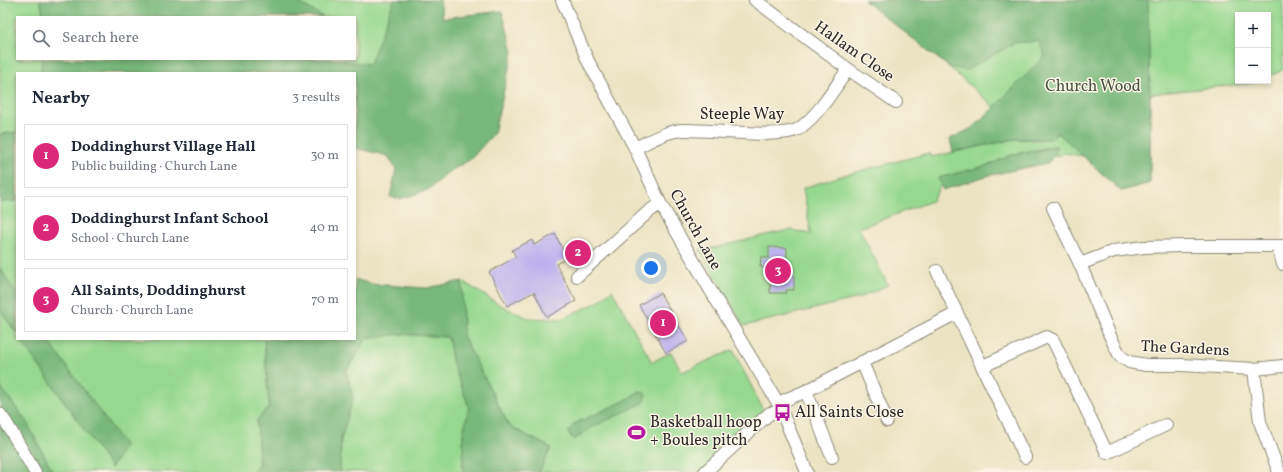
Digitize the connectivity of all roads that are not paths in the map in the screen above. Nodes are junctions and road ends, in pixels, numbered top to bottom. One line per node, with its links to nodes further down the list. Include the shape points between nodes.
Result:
1 (562, 0): 5 (street, Church Lane, via 588,61)
2 (755, 0): 3 (street, Hallam Close)
3 (848, 70): 4 (street, Hallam Close); 5 (street, Steeple Way, via 814,116 799,129 778,134 682,130 666,133)
4 (896, 102)
5 (635, 148): 6 (street, Church Lane)
6 (660, 203): 12 (street); 19 (street, Church Lane)
7 (1053, 208): 9 (street, The Gardens)
8 (1280, 247): 9 (street, via 1144,247 1114,251); 10 (street)
9 (1080, 264): 17 (street, The Gardens, via 1120,356 1129,362 1146,365)
10 (1283, 264)
11 (937, 271): 13 (street)
12 (577, 276)
13 (957, 313): 14 (street); 15 (street)
14 (862, 362): 18 (street); 21 (street)
15 (983, 366): 22 (street, via 1047,337 1053,340 1107,453); 24 (street)
16 (1283, 366): 17 (street, The Gardens)
17 (1254, 369): 28 (street, via 1260,422)
18 (806, 391): 19 (street); 23 (street)
19 (780, 408): 26 (street, via 770,413); 27 (street, Church Lane)
20 (0, 414): 25 (street)
21 (887, 421)
22 (1166, 425)
23 (832, 457)
24 (1025, 457)
25 (35, 472)
26 (705, 472)
27 (807, 472)
28 (1279, 472)

